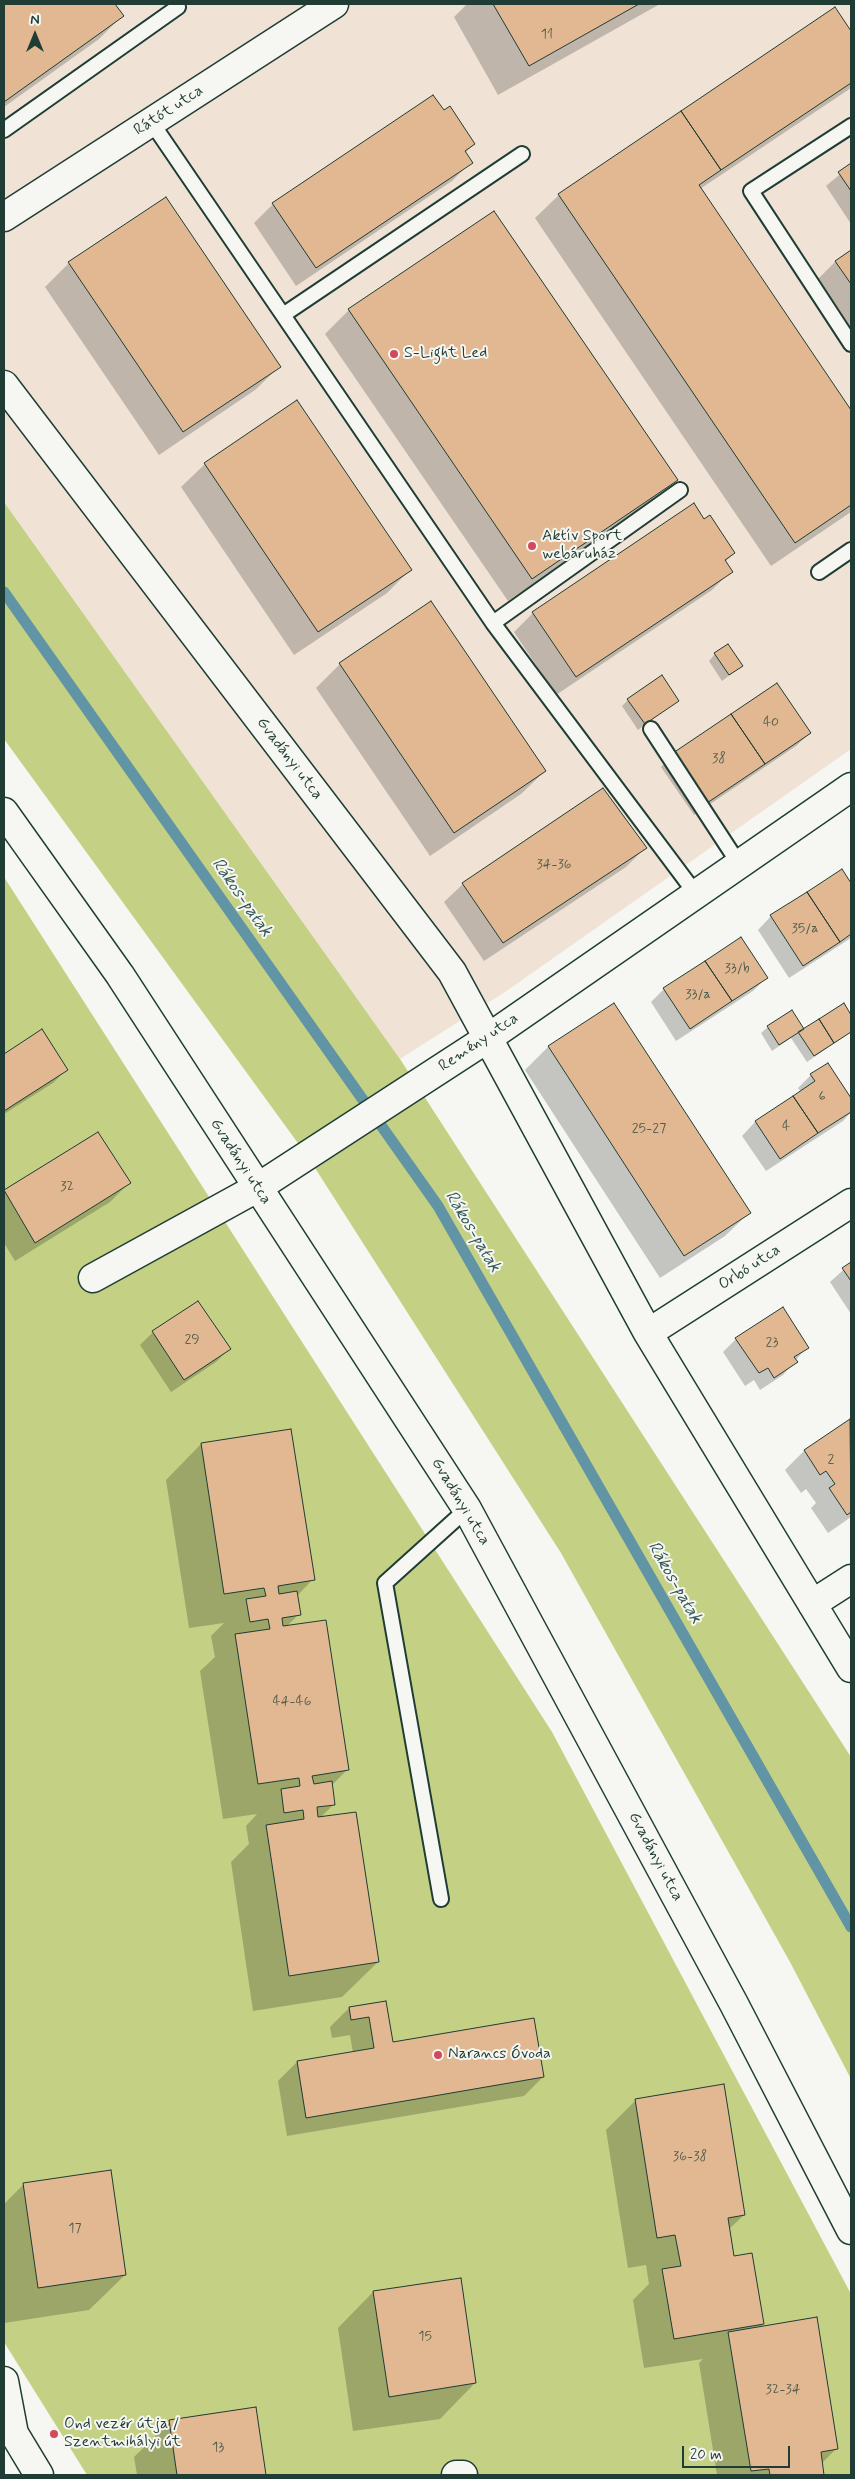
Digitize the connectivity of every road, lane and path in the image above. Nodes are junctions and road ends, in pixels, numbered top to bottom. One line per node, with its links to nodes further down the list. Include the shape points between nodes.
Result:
1 (176, 4): 5 (lane, via 178,7)
2 (334, 4): 3 (street, Rátót utca)
3 (152, 123): 7 (street, Rátót utca); 8 (lane)
4 (851, 126): 9 (lane, via 751,191)
5 (4, 130)
6 (522, 154): 8 (lane)
7 (4, 217)
8 (283, 315): 14 (lane)
9 (851, 344)
10 (4, 385): 20 (street, Gvadányi utca, via 452,972)
11 (680, 490): 14 (lane)
12 (851, 550): 13 (lane)
13 (819, 572)
14 (493, 624): 19 (lane)
15 (651, 729): 18 (lane)
16 (851, 787): 18 (street, Remény utca)
17 (4, 812): 21 (street, Gvadányi utca, via 120,975)
18 (739, 864): 19 (street, Remény utca)
19 (696, 894): 20 (street, Remény utca)
20 (488, 1038): 21 (street, Remény utca); 24 (street, Gvadányi utca)
21 (257, 1188): 23 (street, Remény utca); 25 (street, Gvadányi utca)
22 (851, 1203): 24 (street, Orbó utca)
23 (93, 1278)
24 (648, 1333): 27 (street, Gvadányi utca)
25 (467, 1509): 29 (lane, via 385,1584); 30 (street, Gvadányi utca, via 734,2004)
26 (851, 1579): 27 (street)
27 (812, 1604): 28 (street, Gvadányi utca)
28 (851, 1668)
29 (441, 1899)
30 (851, 2230)
31 (4, 2381): 32 (street)
32 (9, 2425): 33 (street)
33 (39, 2475)
34 (456, 2475): 35 (street)
35 (462, 2475)

